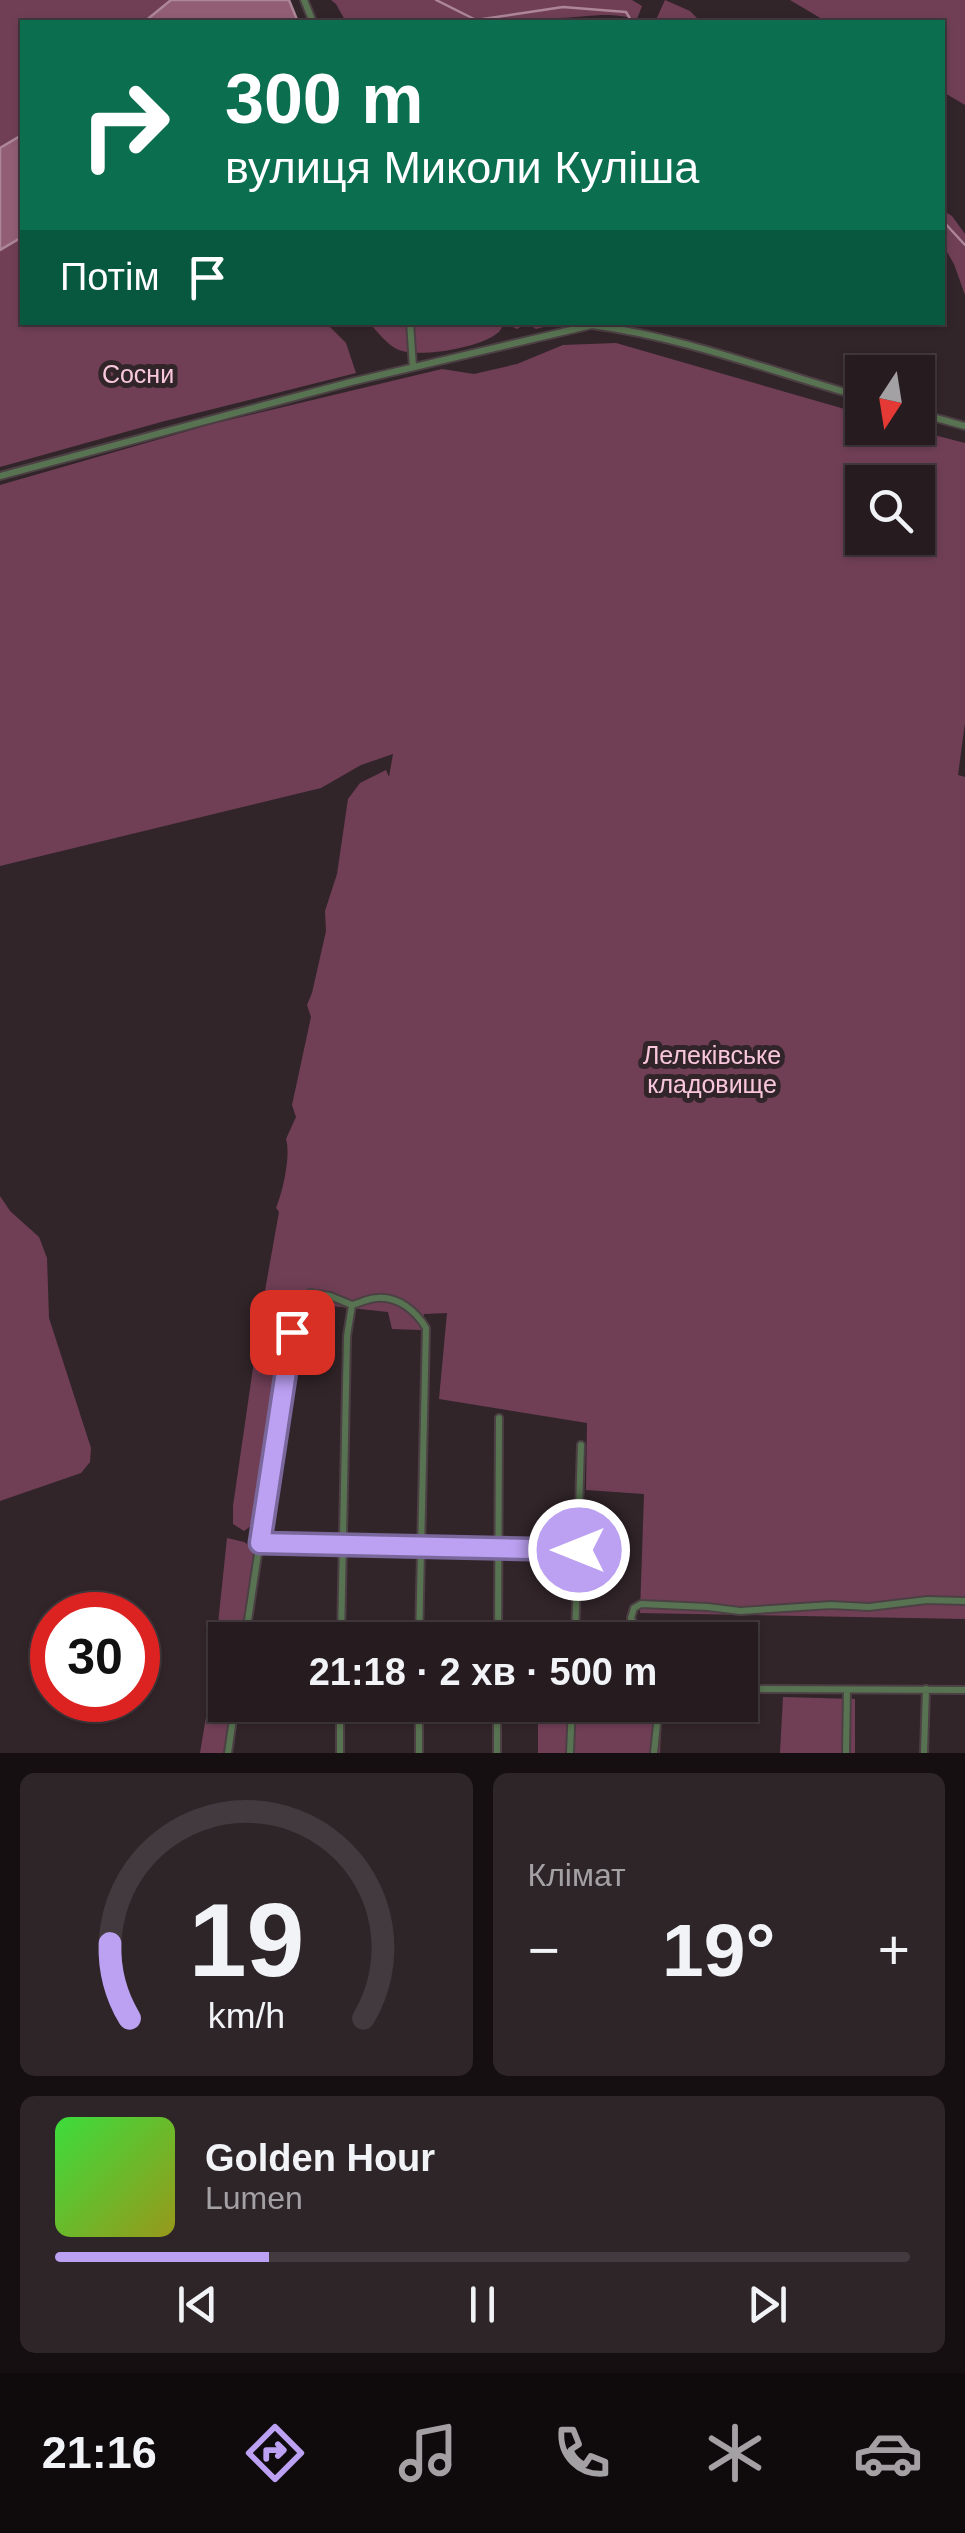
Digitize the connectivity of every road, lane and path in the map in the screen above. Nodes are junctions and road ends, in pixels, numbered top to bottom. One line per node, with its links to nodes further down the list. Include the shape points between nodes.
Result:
1 (410, 325): 2 (street)
2 (413, 367): 3 (street, via 592,325); 6 (street)
3 (845, 392)
4 (935, 418): 5 (street)
5 (965, 426)
6 (0, 476)
7 (352, 1306): 10 (street, via 310,1293 298,1302); 11 (street); 12 (street, via 379,1297 406,1304 426,1328)
8 (499, 1418): 13 (street)
9 (581, 1445): 14 (street)
10 (260, 1543): 11 (street); 16 (street)
11 (342, 1546): 12 (street); 17 (street)
12 (420, 1548): 13 (street); 18 (street)
13 (498, 1550): 14 (street); 19 (street)
14 (579, 1550): 20 (street)
15 (965, 1601): 21 (street, via 740,1611 641,1604)
16 (249, 1622)
17 (341, 1622)
18 (419, 1622)
19 (498, 1622)
20 (576, 1622)
21 (633, 1622)
22 (758, 1689): 23 (street)
23 (847, 1690): 24 (street); 38 (street)
24 (926, 1690): 25 (street); 39 (street)
25 (965, 1690)
26 (233, 1722): 32 (street)
27 (340, 1722): 33 (street)
28 (419, 1722): 34 (street)
29 (498, 1722): 35 (street)
30 (571, 1722): 36 (street)
31 (657, 1722): 37 (street)
32 (228, 1753)
33 (340, 1753)
34 (418, 1753)
35 (497, 1753)
36 (570, 1753)
37 (654, 1753)
38 (846, 1753)
39 (924, 1753)

